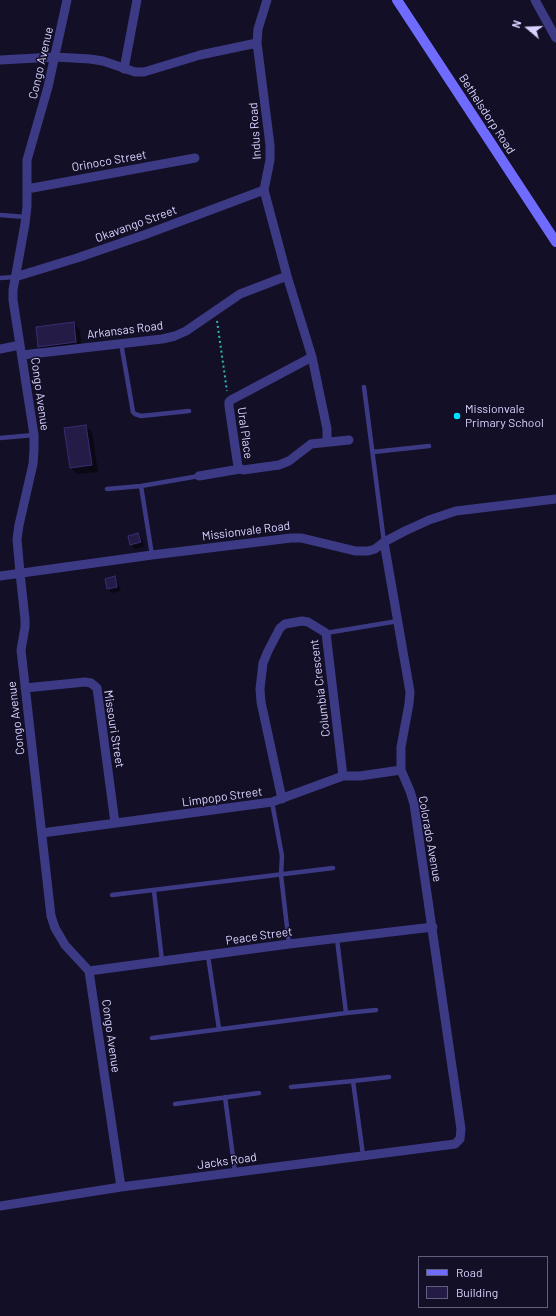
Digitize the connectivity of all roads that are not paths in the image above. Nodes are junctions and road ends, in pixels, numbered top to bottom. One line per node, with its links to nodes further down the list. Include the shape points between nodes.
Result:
1 (67, 0): 8 (street, Congo Avenue)
2 (137, 0): 10 (street)
3 (267, 0): 7 (street, Indus Road, via 258,29)
4 (397, 0): 16 (main road, Bethelsdorp Road)
5 (535, 0): 6 (street)
6 (556, 38)
7 (257, 42): 10 (street, via 200,55 144,72); 13 (street, Indus Road, via 270,145)
8 (55, 56): 9 (street); 10 (street, via 102,61); 12 (street, Congo Avenue, via 27,160)
9 (0, 60)
10 (124, 69)
11 (195, 158): 12 (street, Orinoco Street)
12 (27, 189): 15 (street, Congo Avenue)
13 (264, 190): 19 (street, Indus Road); 20 (street, Okavango Street, via 144,235)
14 (0, 215): 15 (lane)
15 (26, 217): 20 (street, Congo Avenue)
16 (544, 223): 17 (main road); 18 (main road, Bethelsdorp Road)
17 (556, 234)
18 (556, 242)
19 (287, 276): 22 (street, Arkansas Road, via 240,294 175,336); 26 (street, Indus Road)
20 (15, 277): 21 (lane); 23 (street, Congo Avenue, via 13,300)
21 (0, 278)
22 (121, 343): 25 (street, Arkansas Road); 28 (lane, via 135,414 141,416)
23 (20, 345): 24 (street); 25 (street, Congo Avenue)
24 (0, 349)
25 (22, 355): 29 (street, Congo Avenue)
26 (312, 357): 32 (street, Indus Road, via 327,429); 35 (street, Ural Place, via 229,402 237,464)
27 (364, 387): 34 (lane)
28 (189, 411)
29 (34, 435): 30 (lane); 42 (street, Congo Avenue, via 33,464 19,525)
30 (0, 438)
31 (349, 440): 32 (street, Ural Place)
32 (327, 442): 35 (street, Ural Place, via 311,444 289,461 279,465)
33 (429, 446): 34 (lane)
34 (373, 452): 40 (lane)
35 (240, 469): 36 (street)
36 (199, 476): 37 (lane)
37 (141, 486): 38 (lane); 41 (lane)
38 (107, 489)
39 (556, 499): 40 (street, Missionvale Road, via 456,511 429,520)
40 (384, 542): 41 (street, Missionvale Road, via 376,549 356,551 302,538 291,538); 44 (street, Colorado Avenue)
41 (152, 555): 42 (street, Missionvale Road)
42 (20, 573): 43 (street, Missionvale Road); 46 (street, Congo Avenue, via 25,619 21,650)
43 (0, 576)
44 (398, 621): 45 (lane); 47 (street, Colorado Avenue, via 410,692 401,747)
45 (326, 633): 48 (street, Columbia Crescent); 49 (street, Columbia Crescent, via 308,622 285,624 274,638 263,663 260,678 261,702)
46 (25, 688): 51 (street, Missouri Street, via 85,682 97,688); 52 (street, Congo Avenue)
47 (401, 770): 48 (street, Limpopo Street); 57 (street, Colorado Avenue, via 414,804)
48 (343, 776): 49 (street, Limpopo Street)
49 (282, 799): 50 (street, Limpopo Street)
50 (272, 802): 51 (street, Limpopo Street); 54 (lane, via 282,856)
51 (115, 823): 52 (street, Limpopo Street)
52 (42, 833): 62 (street, Congo Avenue, via 51,916 55,928 65,945)
53 (333, 868): 54 (lane)
54 (281, 875): 55 (lane); 59 (lane)
55 (154, 891): 56 (lane); 61 (lane)
56 (112, 895)
57 (432, 927): 58 (street, Peace Street); 73 (street, Colorado Avenue, via 462,1129)
58 (337, 939): 59 (street, Peace Street); 64 (lane)
59 (290, 944): 60 (street, Peace Street)
60 (208, 956): 61 (street, Peace Street); 65 (lane)
61 (162, 961): 62 (street, Peace Street)
62 (89, 971): 76 (street, Congo Avenue)
63 (376, 1010): 64 (lane)
64 (346, 1013): 65 (lane)
65 (219, 1029): 66 (lane)
66 (152, 1038)
67 (389, 1077): 68 (lane)
68 (353, 1081): 69 (lane); 74 (lane)
69 (291, 1087)
70 (258, 1093): 71 (lane)
71 (225, 1097): 72 (lane); 75 (lane)
72 (175, 1104)
73 (458, 1142): 74 (street, Jacks Road)
74 (363, 1155): 75 (street, Jacks Road)
75 (235, 1172): 76 (street, Jacks Road)
76 (121, 1187): 77 (street, Jacks Road)
77 (0, 1206)

